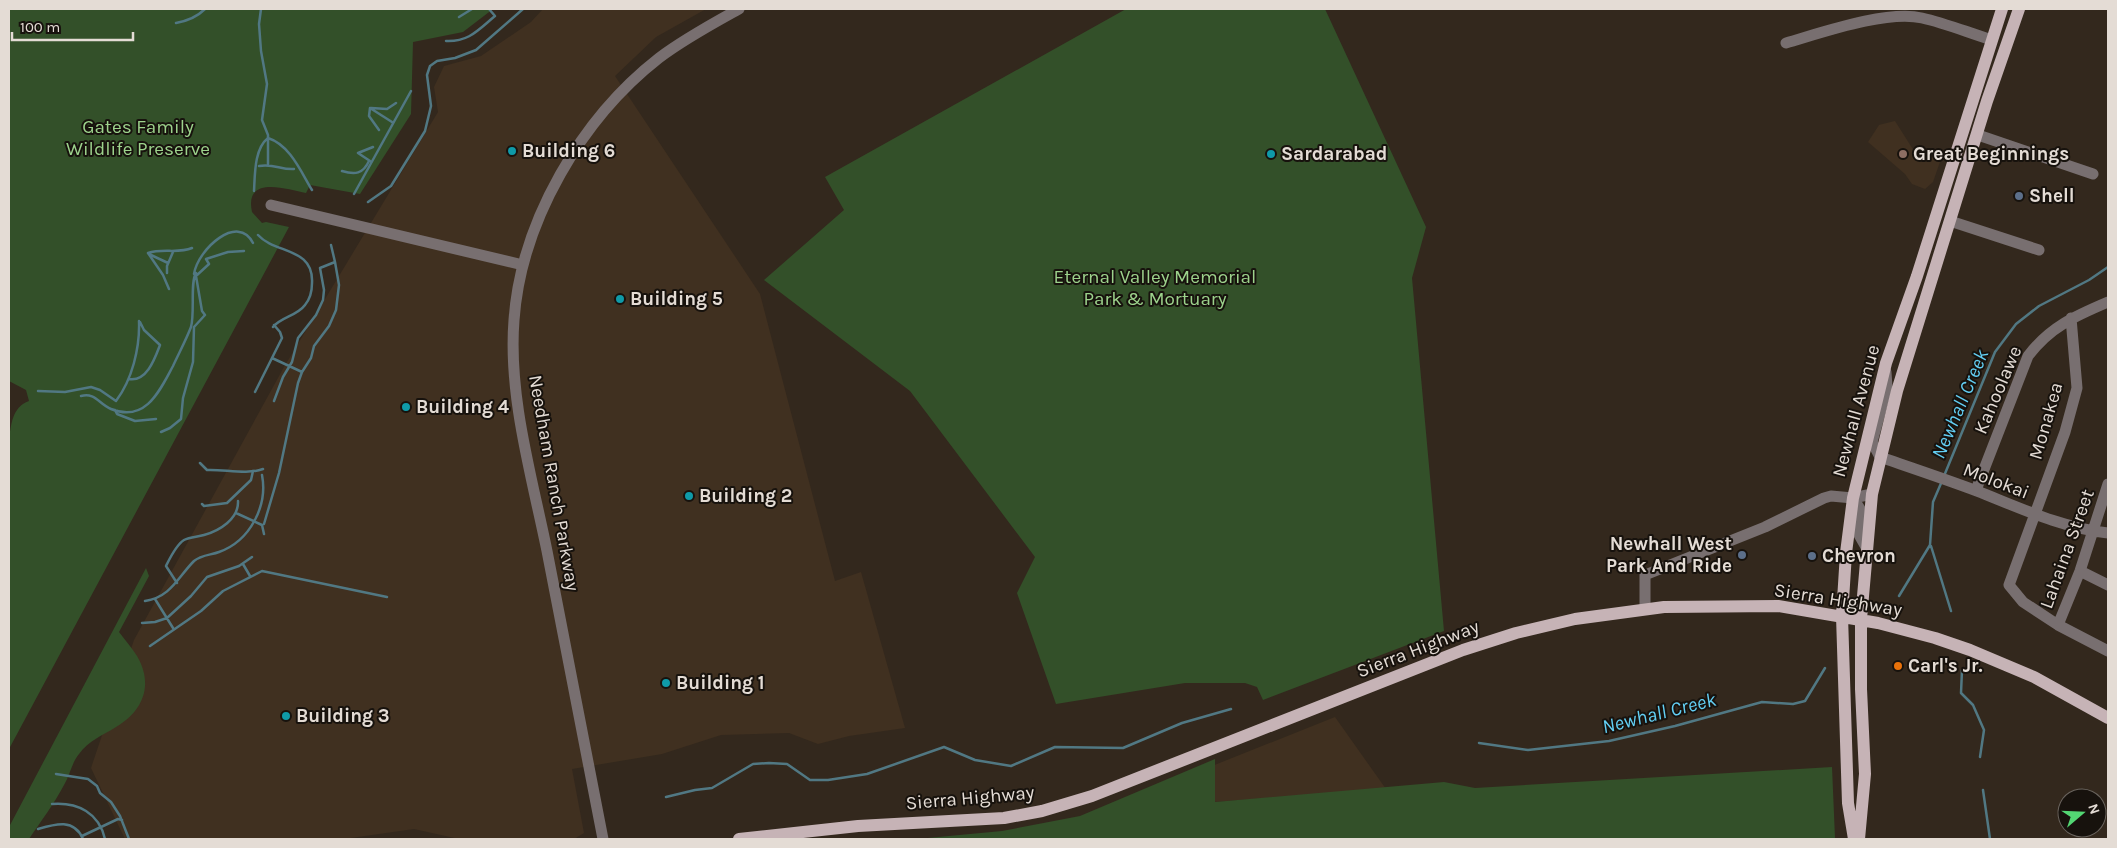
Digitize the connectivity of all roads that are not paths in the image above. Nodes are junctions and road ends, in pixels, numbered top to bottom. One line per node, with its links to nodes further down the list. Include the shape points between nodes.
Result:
1 (738, 9): 17 (street, Needham Ranch Parkway, via 659,58 632,81 590,127 554,186)
2 (2002, 9): 6 (main road, Newhall Avenue)
3 (2010, 9): 5 (street)
4 (2018, 9): 5 (main road, Newhall Avenue)
5 (2014, 22): 8 (main road, Newhall Avenue)
6 (1992, 40): 7 (street, via 1920,17 1894,17 1858,22); 8 (main road, via 1996,52 1987,84); 9 (main road, Newhall Avenue)
7 (1786, 43)
8 (1987, 101): 10 (main road, Newhall Avenue)
9 (1970, 108): 11 (main road, Newhall Avenue); 12 (main road, via 1972,118 1968,139)
10 (1978, 135): 12 (main road, Newhall Avenue); 13 (street)
11 (1956, 152): 15 (main road, via 1961,163 1946,211); 20 (main road, Newhall Avenue)
12 (1971, 157): 15 (main road, Newhall Avenue)
13 (2093, 174)
14 (271, 205): 17 (street)
15 (1950, 221): 16 (street); 21 (main road, Newhall Avenue)
16 (2039, 250)
17 (523, 266): 38 (street, Needham Ranch Parkway, via 514,321 518,402)
18 (2108, 302): 19 (street)
19 (2071, 318): 23 (street, Kahoolawe, via 2040,341 2028,356); 26 (street, Monakea, via 2077,388 2065,432)
20 (1886, 363): 21 (street, via 1887,387 1872,442); 25 (main road, Newhall Avenue)
21 (1880, 457): 23 (street, Molokai); 24 (main road, Newhall Avenue)
22 (2108, 484): 27 (street, Lahaina Street)
23 (1976, 490): 26 (street, Molokai)
24 (1872, 494): 25 (street); 29 (main road, Newhall Avenue)
25 (1853, 498): 29 (street, via 1860,509 1858,533); 32 (street, via 1824,498 1765,527 1645,575); 33 (main road, Newhall Avenue)
26 (2034, 515): 27 (street, Molokai); 35 (street, Monakea, via 2009,585 2023,602)
27 (2092, 532): 28 (street, Molokai); 30 (street, Lahaina Street)
28 (2108, 533)
29 (1866, 546): 34 (main road, Newhall Avenue)
30 (2080, 571): 31 (street); 35 (street, Lahaina Street)
31 (2108, 584)
32 (1645, 609): 33 (main road, Sierra Highway, via 1778,606); 39 (main road, Sierra Highway, via 1575,619 1463,650 1092,796 1042,811 994,819 858,826)
33 (1842, 616): 34 (main road, Sierra Highway); 40 (main road, Newhall Avenue, via 1847,794)
34 (1861, 620): 37 (main road, Sierra Highway, via 1970,650 2034,677); 41 (main road, Newhall Avenue, via 1865,774)
35 (2058, 625): 36 (street)
36 (2108, 651)
37 (2108, 718)
38 (603, 839)
39 (739, 839)
40 (1854, 839)
41 (1859, 839)

